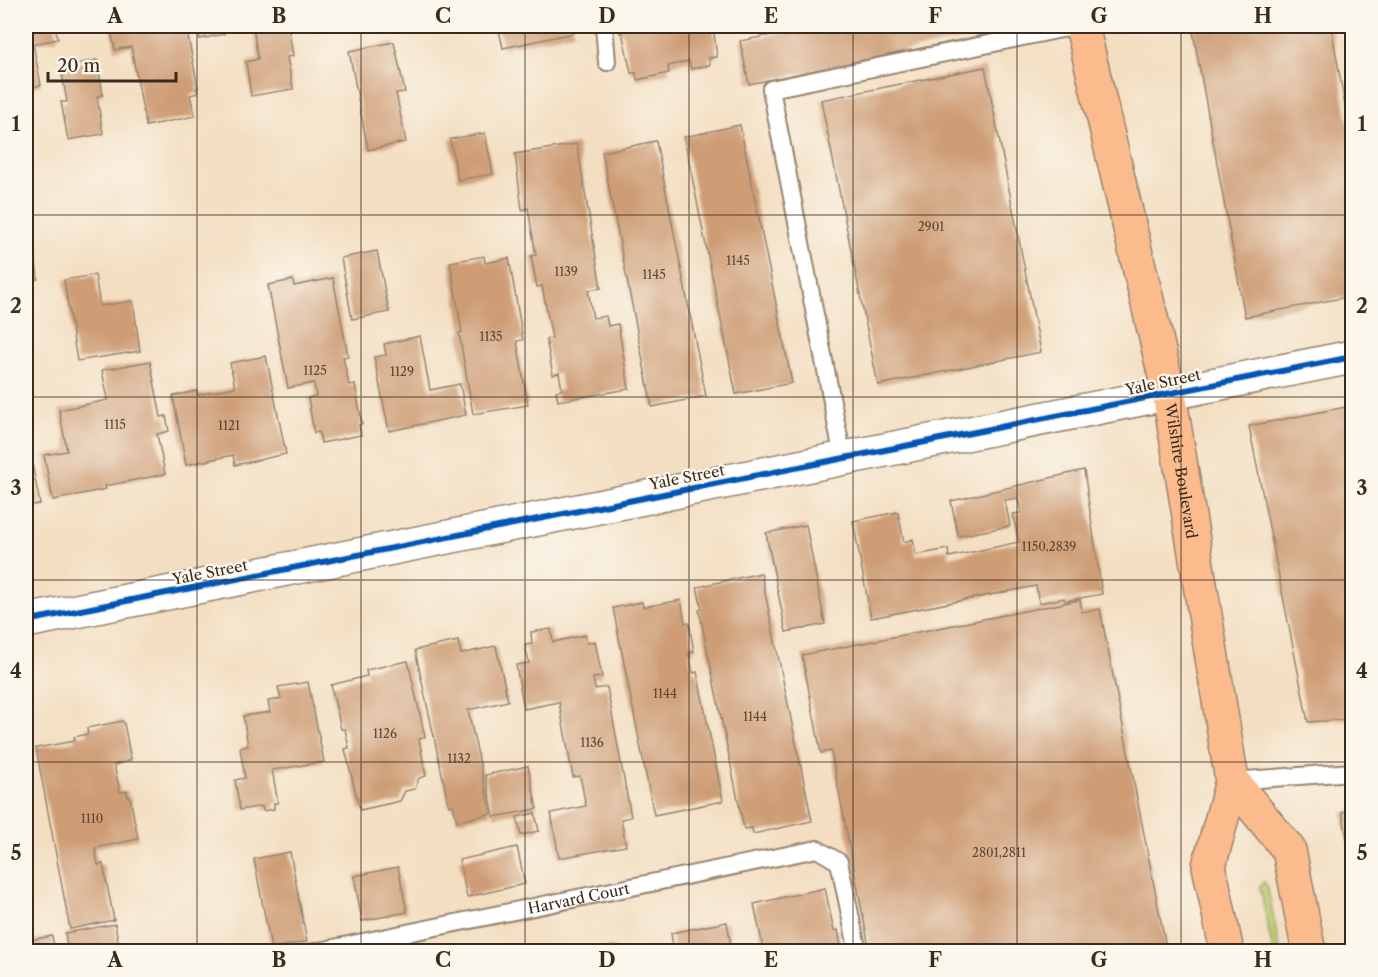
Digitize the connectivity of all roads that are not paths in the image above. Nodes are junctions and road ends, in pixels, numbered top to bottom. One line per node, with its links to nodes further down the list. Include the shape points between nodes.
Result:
1 (604, 26): 4 (lane)
2 (1076, 26): 7 (lane, via 771,89)
3 (1082, 26): 6 (main road, Wilshire Boulevard)
4 (606, 62)
5 (1353, 357): 6 (street, Yale Street)
6 (1168, 393): 7 (street, Yale Street); 10 (main road, Wilshire Boulevard)
7 (843, 458): 8 (street, Yale Street)
8 (26, 621)
9 (1353, 772): 10 (lane)
10 (1232, 781): 13 (main road, Wilshire Boulevard, via 1209,866); 14 (main road, via 1289,850)
11 (314, 951): 12 (lane, Harvard Court, via 817,849 839,861)
12 (858, 951)
13 (1227, 951)
14 (1309, 951)

